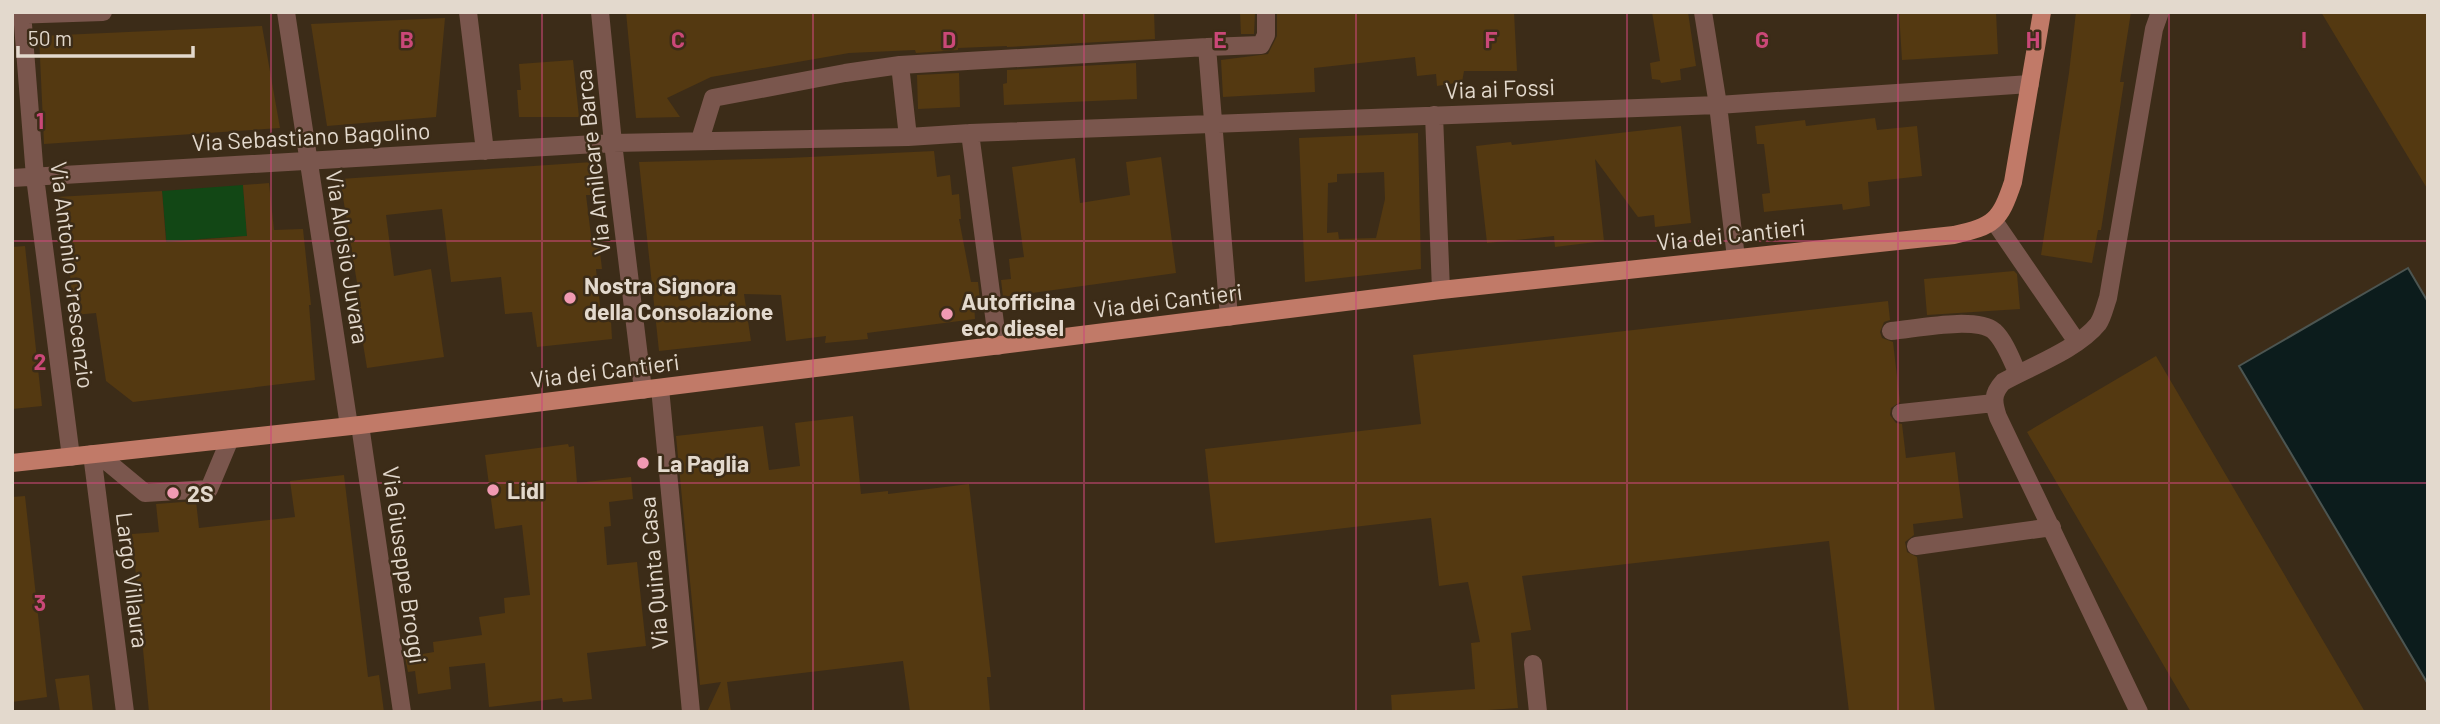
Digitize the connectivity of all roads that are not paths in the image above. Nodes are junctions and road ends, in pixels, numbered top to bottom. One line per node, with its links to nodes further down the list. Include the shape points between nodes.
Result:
1 (103, 12): 9 (street)
2 (286, 12): 21 (street, Via Aloisio Juvara)
3 (468, 12): 20 (street)
4 (600, 12): 19 (street, Via Amilcare Barca)
5 (1266, 12): 10 (street, via 1266,35 1261,44)
6 (1703, 12): 13 (street)
7 (2042, 12): 12 (main road)
8 (2160, 12): 29 (street, via 2108,298 2098,324)
9 (19, 14): 22 (street, Via Antonio Crescenzio)
10 (1208, 47): 11 (street); 15 (street)
11 (900, 65): 17 (street); 18 (street, via 713,99)
12 (2031, 84): 13 (street, Via ai Fossi); 24 (main road, via 2013,182)
13 (1718, 106): 14 (street, Via ai Fossi); 25 (street)
14 (1434, 115): 15 (street, Via ai Fossi); 26 (street)
15 (1213, 125): 16 (street, Via ai Fossi); 27 (street)
16 (970, 132): 17 (street, Via ai Fossi); 30 (street)
17 (908, 138): 18 (street, Via ai Fossi)
18 (700, 140): 19 (street, Via Sebastiano Bagolino)
19 (613, 143): 20 (street, Via Sebastiano Bagolino); 32 (street, Via Amilcare Barca)
20 (485, 151): 21 (street, Via Sebastiano Bagolino)
21 (308, 161): 22 (street, Via Sebastiano Bagolino); 35 (street, Via Aloisio Juvara)
22 (35, 177): 23 (street, Via Sebastiano Bagolino); 38 (street, Via Antonio Crescenzio)
23 (12, 178)
24 (1994, 222): 25 (main road, Via dei Cantieri, via 1954,235); 29 (street)
25 (1736, 258): 26 (main road, Via dei Cantieri)
26 (1441, 290): 27 (main road, Via dei Cantieri)
27 (1229, 317): 30 (main road, Via dei Cantieri)
28 (1891, 331): 31 (street, via 1980,325 1994,331)
29 (2077, 342): 31 (street)
30 (998, 346): 32 (main road, Via dei Cantieri)
31 (2018, 374): 33 (street, via 1995,391)
32 (652, 389): 35 (main road, Via dei Cantieri); 45 (street, Via Quinta Casa)
33 (1994, 403): 34 (street); 40 (street)
34 (1901, 413)
35 (355, 426): 36 (main road, Via dei Cantieri); 44 (street, Via Giuseppe Broggi)
36 (230, 439): 37 (main road, Via dei Cantieri); 37 (street, via 209,489 145,493)
37 (95, 454): 38 (main road, Via dei Cantieri); 43 (street, Largo Villaura)
38 (71, 457): 39 (main road, Via dei Cantieri)
39 (12, 463)
40 (2052, 527): 41 (street); 47 (street)
41 (1916, 546)
42 (1533, 664): 46 (street)
43 (125, 712)
44 (402, 712)
45 (691, 712)
46 (1538, 712)
47 (2139, 712)

